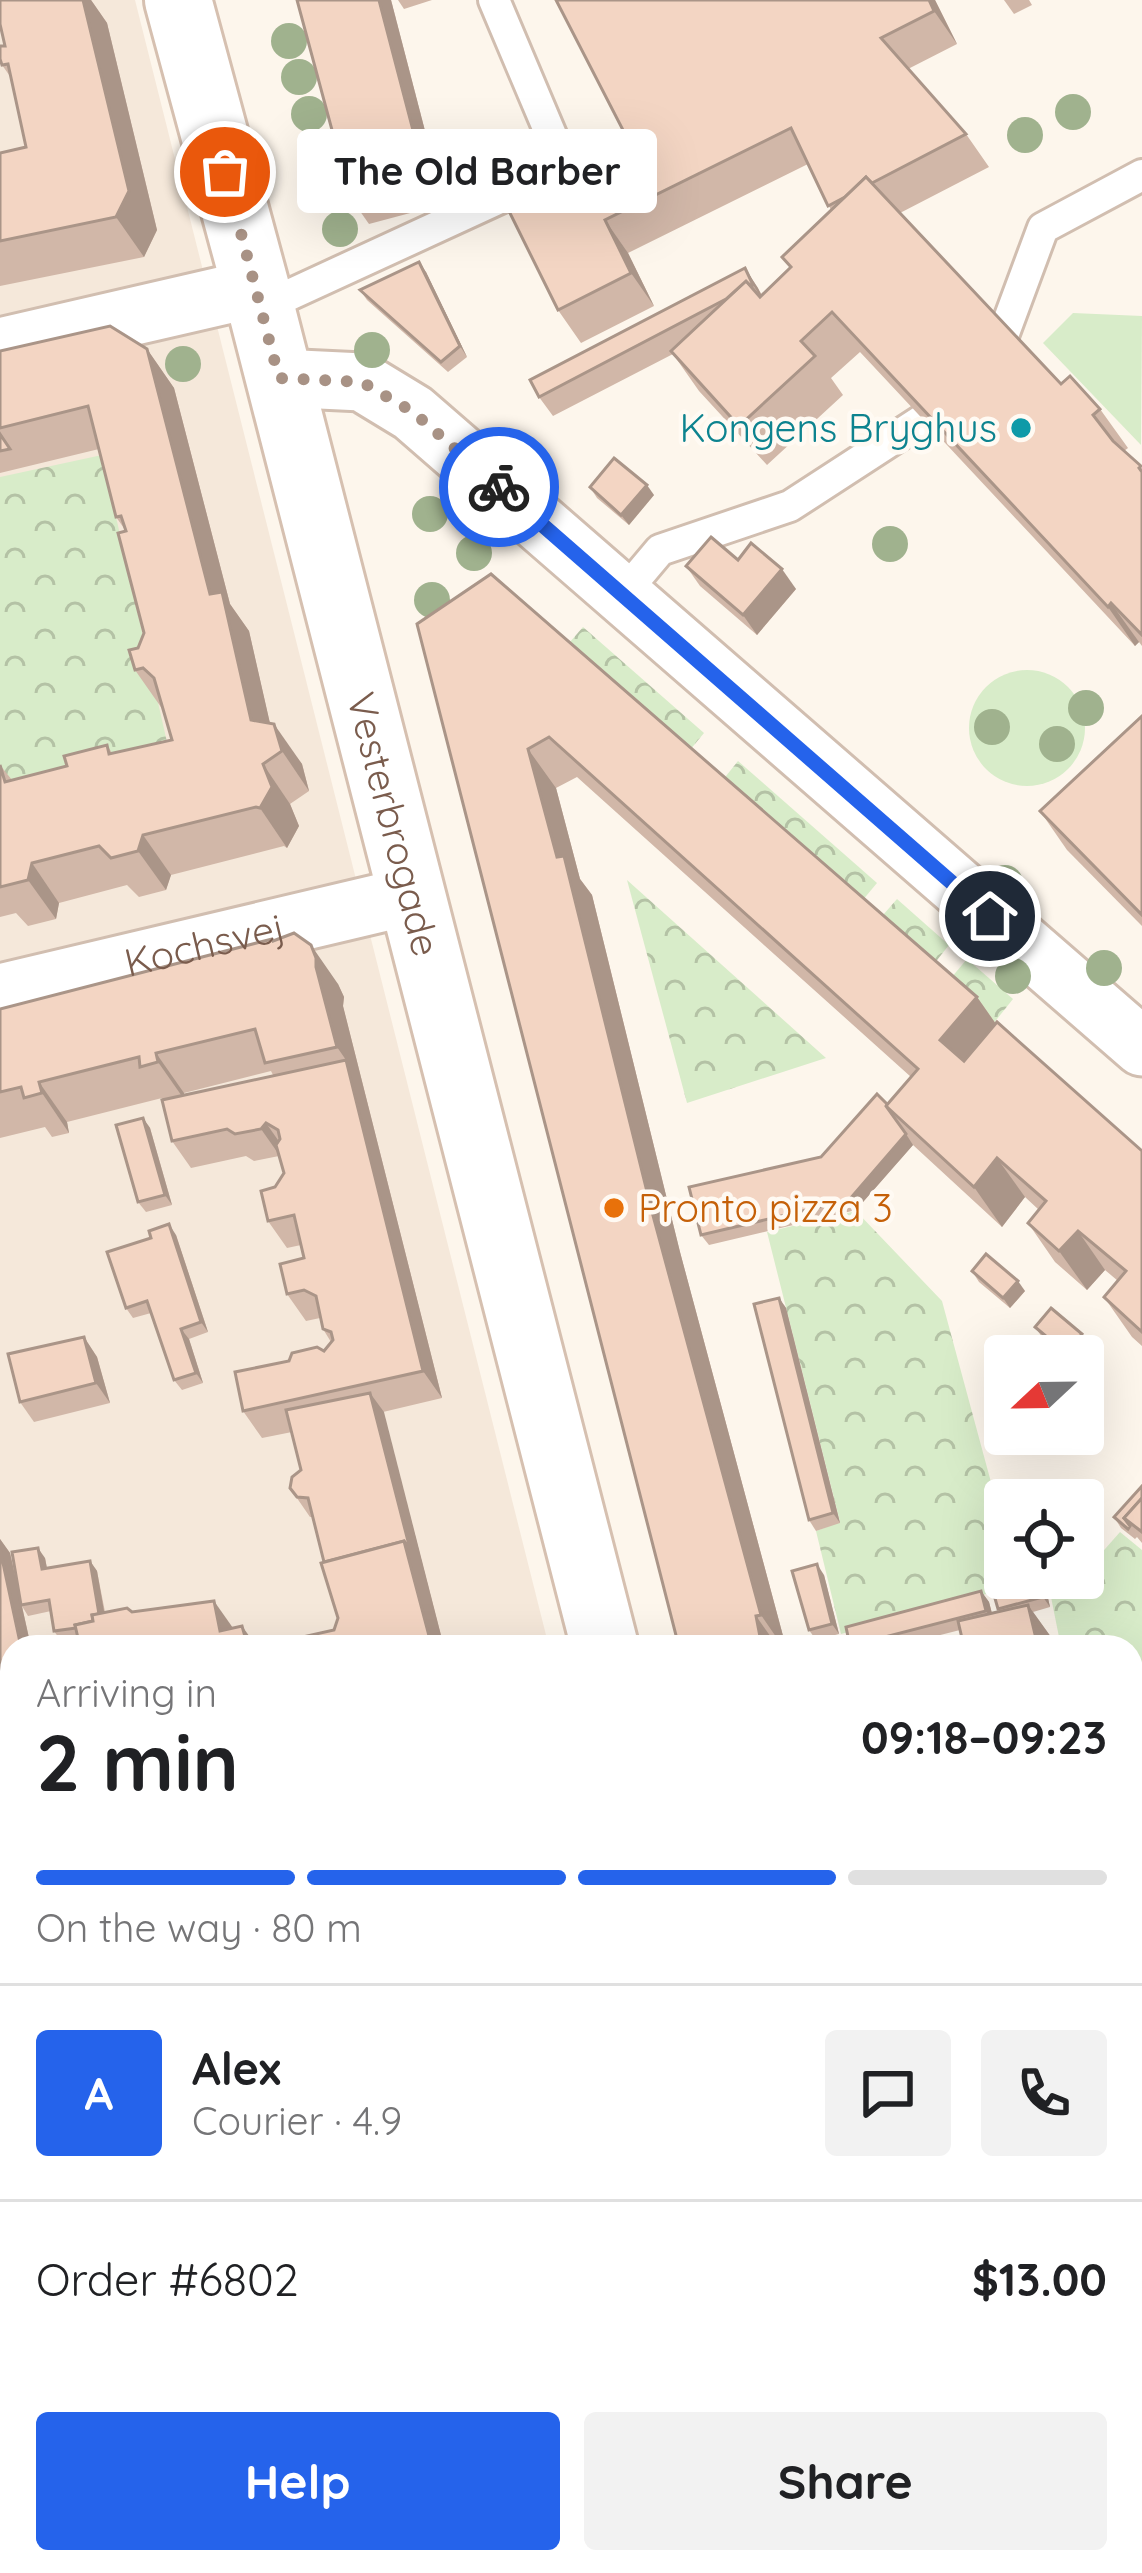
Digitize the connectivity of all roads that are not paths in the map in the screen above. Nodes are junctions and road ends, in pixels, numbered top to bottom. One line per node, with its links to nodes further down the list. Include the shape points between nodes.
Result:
1 (178, 0): 4 (street, Vesterbrogade)
2 (494, 0): 4 (lane, via 565,168)
3 (1142, 175): 5 (lane, via 1043,227)
4 (258, 298): 6 (street); 7 (street, Vesterbrogade)
5 (1004, 333)
6 (0, 346)
7 (279, 378): 9 (street, via 362,382 413,412); 10 (street, Vesterbrogade)
8 (924, 419): 9 (lane, via 790,506 660,550)
9 (623, 594): 12 (street)
10 (410, 896): 11 (street, Kochsvej); 13 (street, Vesterbrogade)
11 (0, 993)
12 (1142, 1047)
13 (602, 1635)

